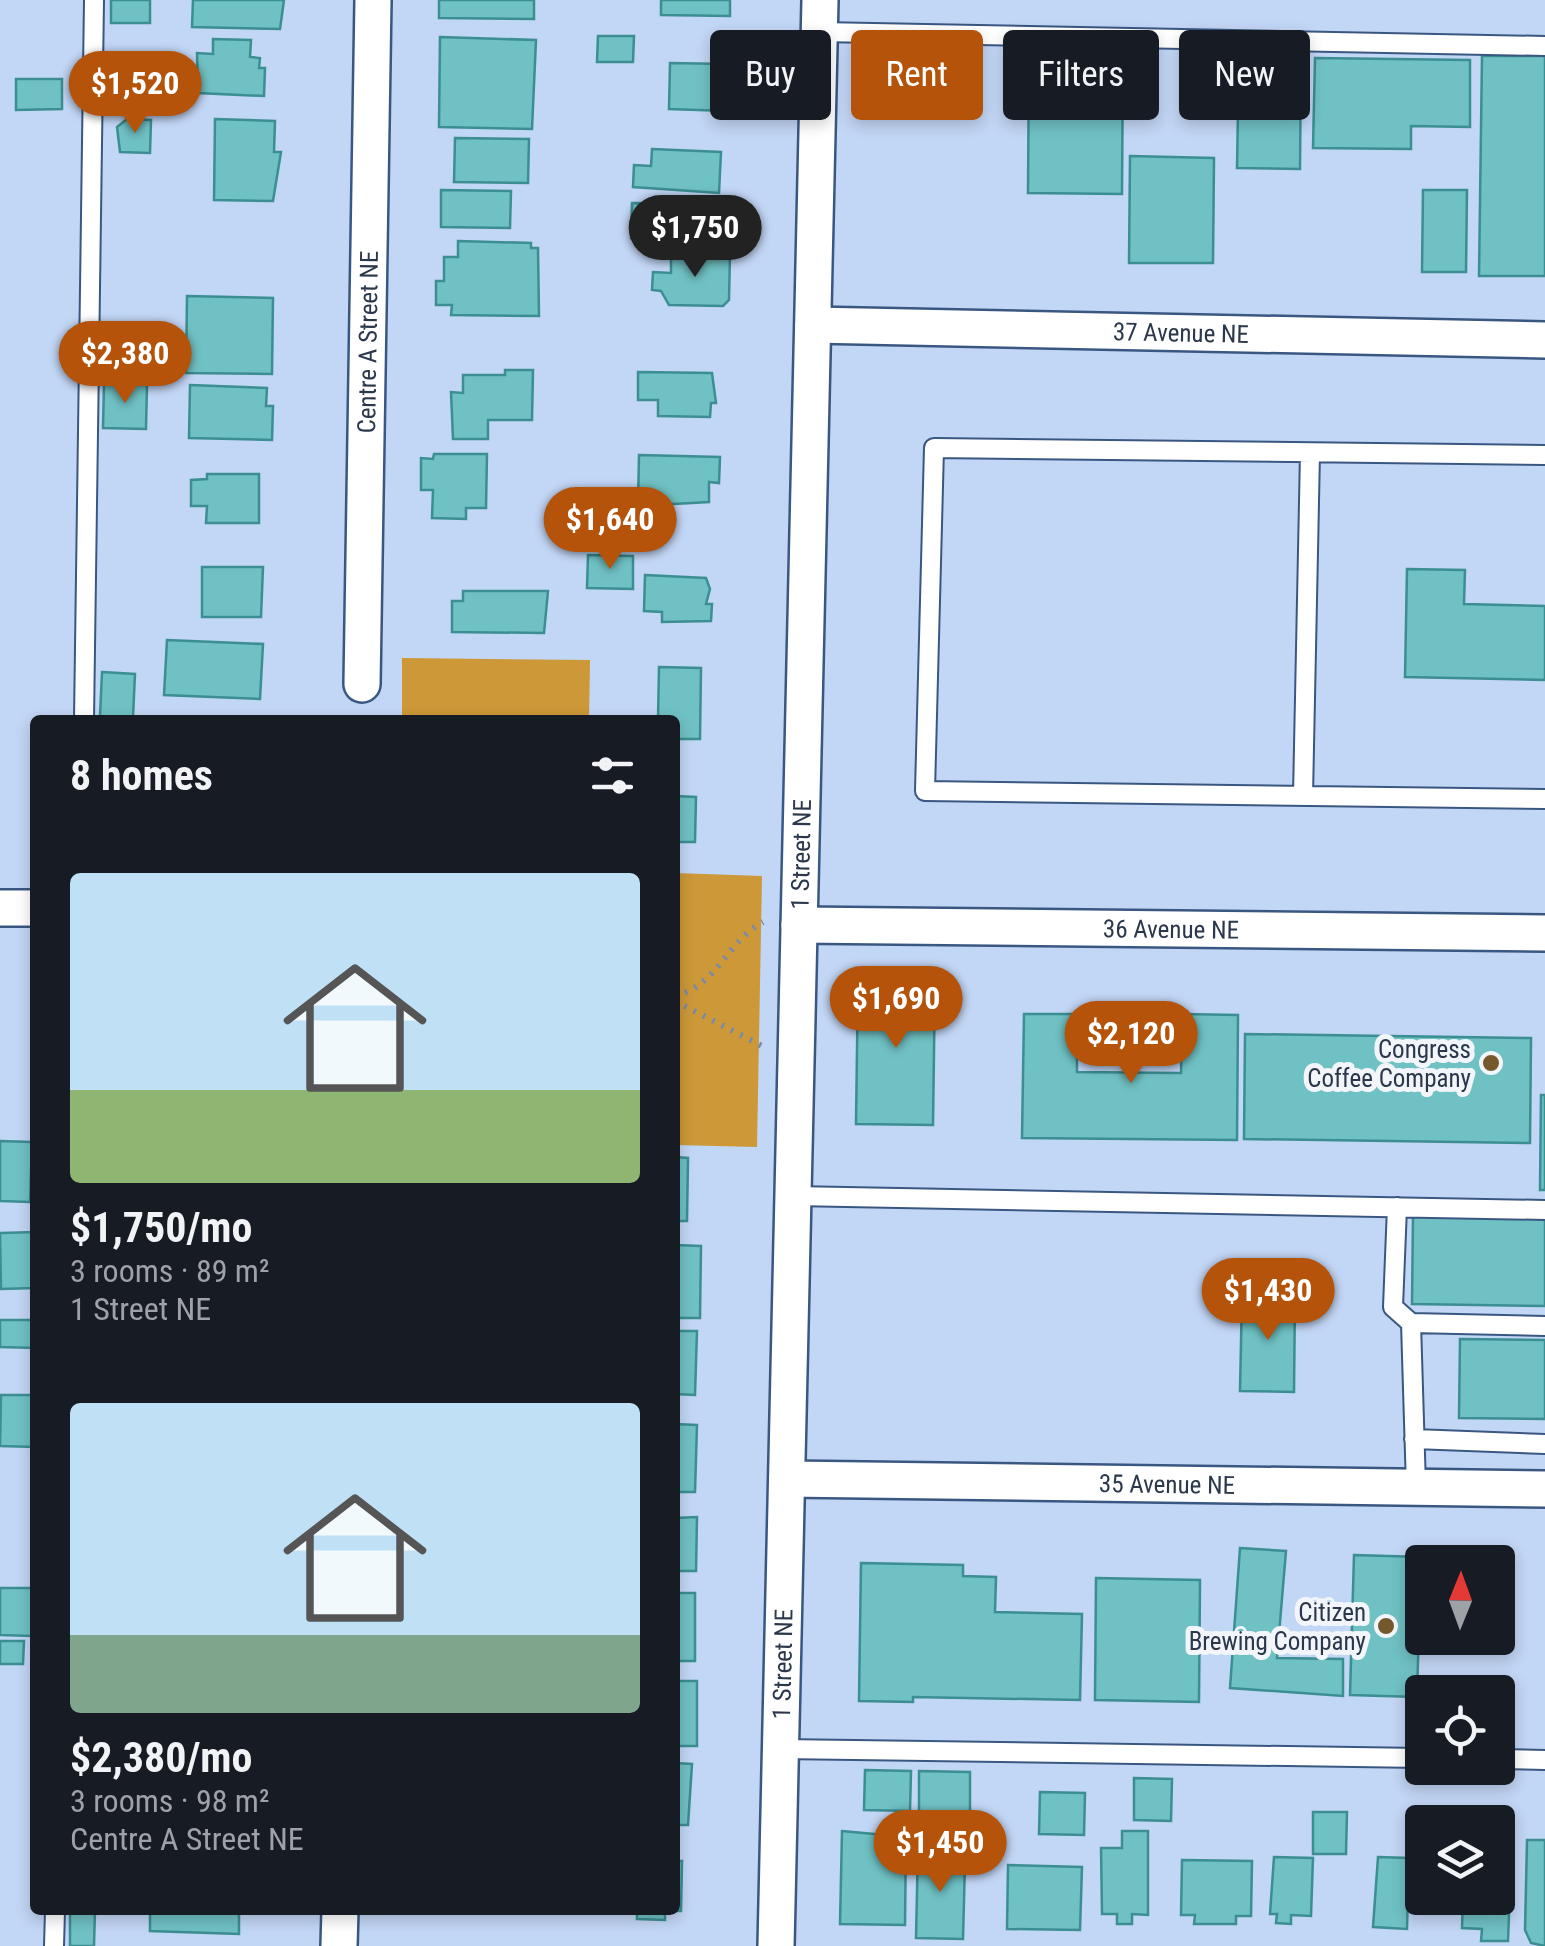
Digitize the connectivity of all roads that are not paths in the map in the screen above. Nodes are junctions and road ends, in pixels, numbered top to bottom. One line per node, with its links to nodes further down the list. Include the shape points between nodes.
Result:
1 (94, 0): 10 (lane)
2 (373, 0): 9 (street, Centre A Street NE)
3 (820, 16): 4 (lane); 5 (street, 1 Street NE)
4 (1545, 46)
5 (814, 326): 6 (street, 37 Avenue NE); 15 (street, 1 Street NE)
6 (1545, 340)
7 (1310, 453): 8 (lane); 11 (lane); 11 (lane, via 934,448 925,791)
8 (1545, 455)
9 (362, 684)
10 (84, 715)
11 (1303, 796): 12 (lane)
12 (1545, 800)
13 (0, 908): 14 (street)
14 (30, 908)
15 (782, 923): 16 (street, 36 Avenue NE); 17 (street, 1 Street NE)
16 (1545, 932)
17 (794, 1196): 18 (lane); 24 (street, 1 Street NE)
18 (1396, 1207): 19 (lane); 20 (lane, via 1393,1306)
19 (1545, 1210)
20 (1411, 1323): 21 (lane); 22 (lane)
21 (1545, 1326)
22 (1414, 1438): 23 (lane); 25 (lane)
23 (1545, 1444)
24 (787, 1479): 25 (street, 35 Avenue NE); 27 (street, 1 Street NE)
25 (1416, 1487): 26 (street, 35 Avenue NE)
26 (1545, 1489)
27 (781, 1749): 28 (lane); 35 (street, 1 Street NE)
28 (1405, 1758)
29 (1515, 1760): 30 (lane)
30 (1545, 1760)
31 (55, 1915): 33 (lane)
32 (340, 1915): 34 (street)
33 (54, 1946)
34 (339, 1946)
35 (776, 1946)

